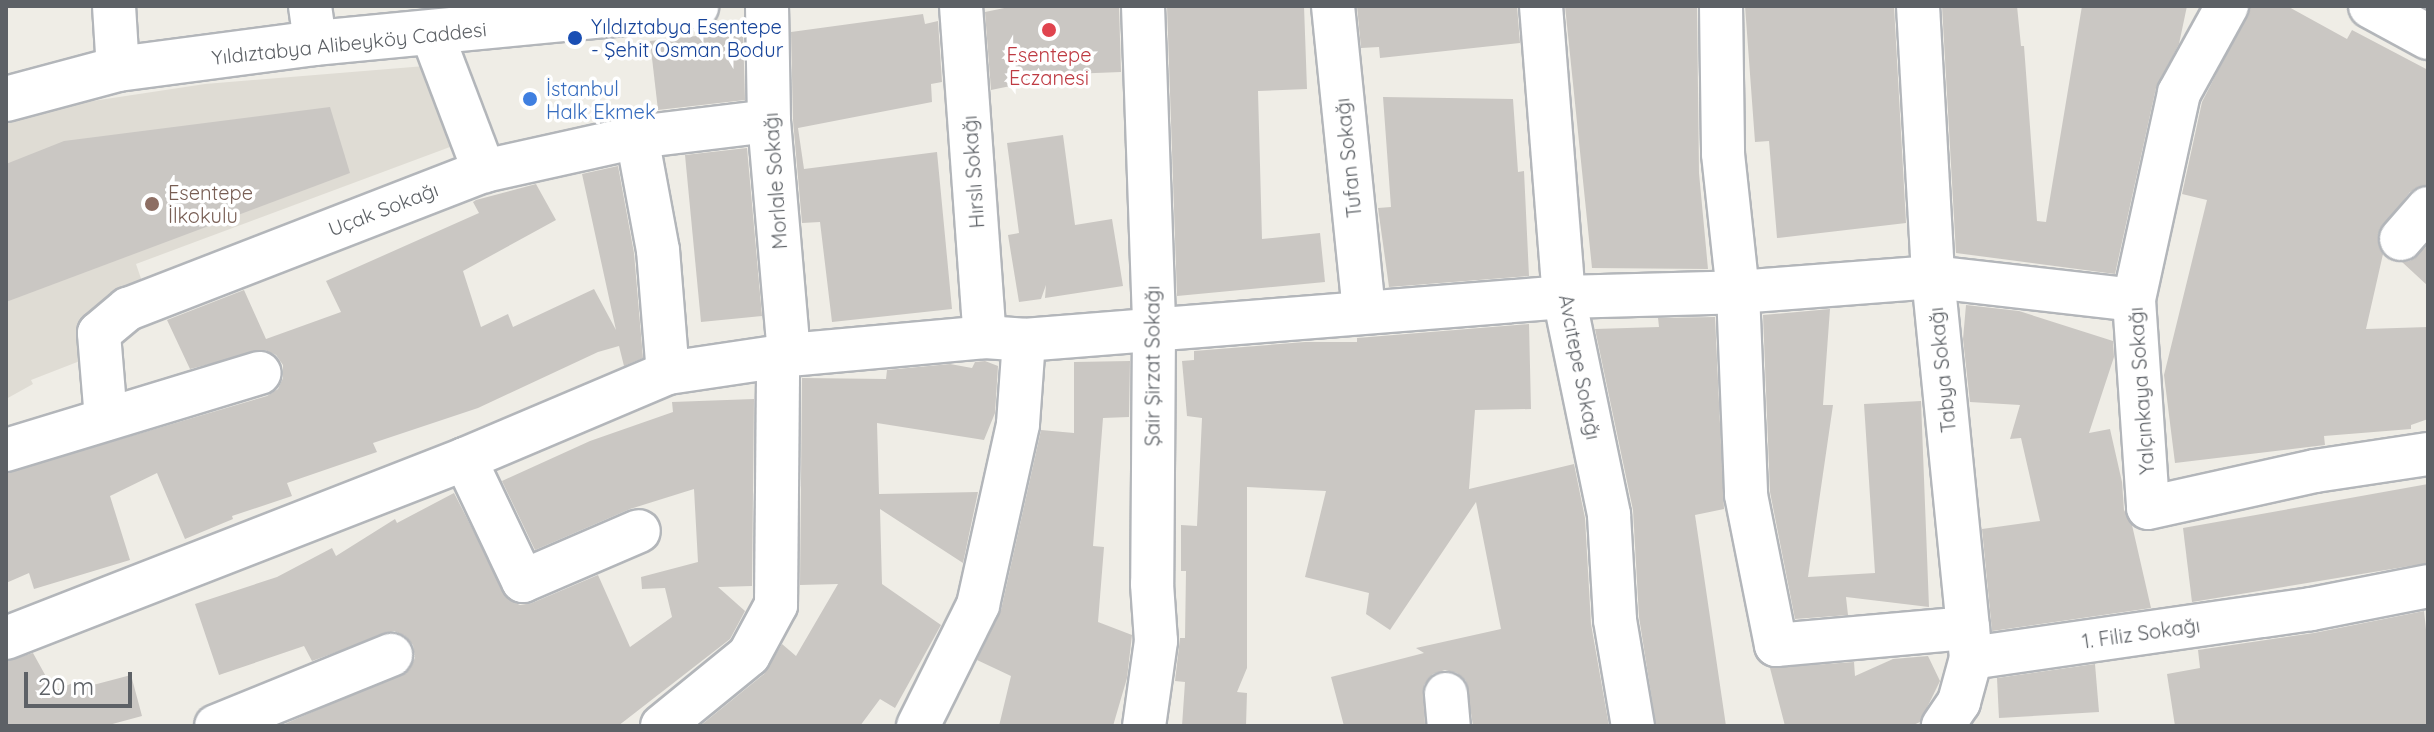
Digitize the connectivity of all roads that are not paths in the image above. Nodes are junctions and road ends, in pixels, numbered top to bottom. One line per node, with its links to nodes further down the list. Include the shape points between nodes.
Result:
1 (114, 6): 17 (street)
2 (682, 6): 3 (main road, Yıldıztabya Alibeyköy Caddesi); 13 (main road, Yıldıztabya Alibeyköy Caddesi)
3 (696, 6)
4 (767, 6): 19 (street, Morlale Sokağı)
5 (961, 6): 30 (street, Hırslı Sokağı)
6 (1143, 6): 29 (street, Şair Şirzat Sokağı)
7 (1333, 6): 28 (street, Tufan Sokağı)
8 (1541, 6): 26 (street, Avcıtepe Sokağı)
9 (1721, 6): 25 (street, via 1723,154)
10 (1918, 6): 24 (street, Tabya Sokağı)
11 (2227, 6): 27 (street, Yalçınkaya Sokağı, via 2179,93)
12 (2377, 8): 16 (main road)
13 (487, 17): 15 (main road, Yıldıztabya Alibeyköy Caddesi)
14 (312, 25): 15 (main road, Yıldıztabya Alibeyköy Caddesi); 17 (main road, Yıldıztabya Alibeyköy Caddesi)
15 (432, 34): 21 (street)
16 (2428, 37)
17 (118, 69): 18 (main road, Yıldıztabya Alibeyköy Caddesi)
18 (6, 99)
19 (769, 121): 20 (street, Uçak Sokağı); 31 (street, Morlale Sokağı)
20 (637, 137): 21 (street, Uçak Sokağı); 33 (street, via 658,250)
21 (484, 171): 34 (street, Uçak Sokağı, via 128,309 99,333)
22 (2428, 208): 23 (street)
23 (2401, 239)
24 (1933, 277): 25 (street); 27 (street); 41 (street, Tabya Sokağı)
25 (1738, 292): 26 (street); 41 (street, 1. Filiz Sokağı, via 1746,495 1776,645)
26 (1564, 297): 28 (street); 47 (street, Avcıtepe Sokağı, via 1609,515 1615,620)
27 (2134, 300): 36 (street, Yalçınkaya Sokağı, via 2148,508 2315,471)
28 (1364, 310): 29 (street)
29 (1154, 328): 30 (street); 46 (street, Şair Şirzat Sokağı, via 1156,641)
30 (1004, 339): 31 (street); 45 (street, Hırslı Sokağı, via 1018,424 978,605)
31 (784, 356): 33 (street); 44 (street, Morlale Sokağı, via 776,605 749,655)
32 (260, 373): 34 (street)
33 (668, 373): 37 (street)
34 (106, 419): 35 (street)
35 (6, 450)
36 (2428, 454)
37 (465, 459): 38 (street, via 523,581); 40 (street)
38 (639, 531)
39 (2428, 586): 41 (street, 1. Filiz Sokağı, via 2311,609)
40 (6, 638)
41 (1969, 643): 48 (street, Tabya Sokağı, via 1959,702)
42 (391, 655): 43 (street)
43 (216, 726)
44 (662, 726)
45 (918, 726)
46 (1144, 726)
47 (1633, 726)
48 (1943, 726)

